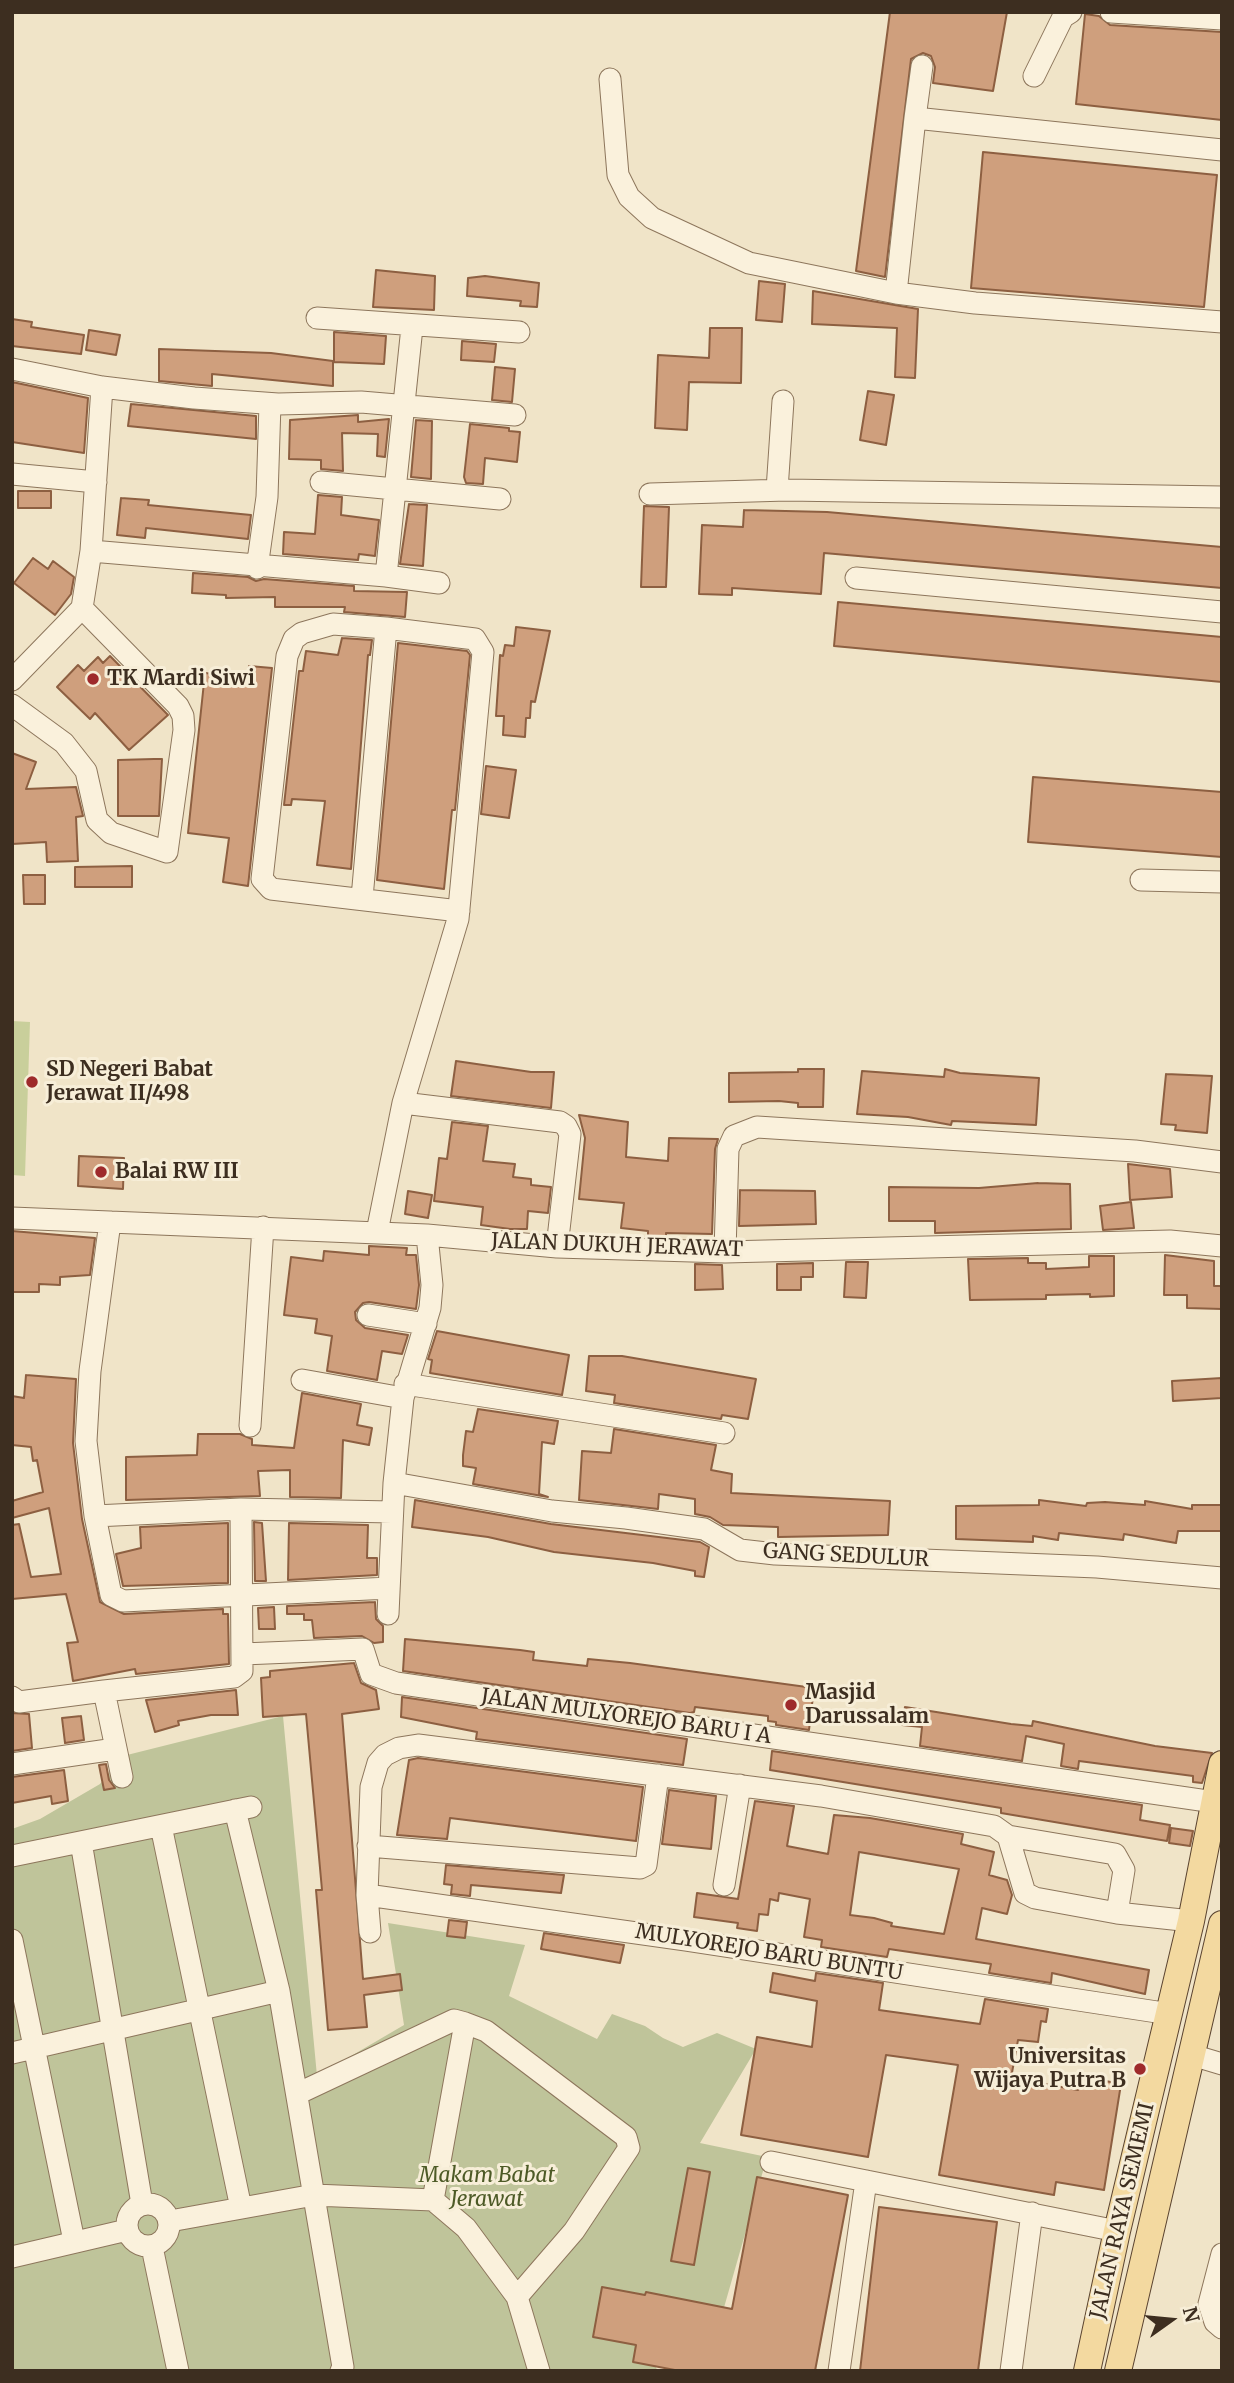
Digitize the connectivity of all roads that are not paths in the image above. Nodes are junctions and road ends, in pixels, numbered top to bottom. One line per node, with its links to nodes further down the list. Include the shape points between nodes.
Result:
1 (1071, 12): 5 (street, via 1063,17)
2 (1111, 12): 3 (street)
3 (1222, 19)
4 (922, 66): 7 (street)
5 (1034, 76)
6 (610, 79): 9 (street, via 618,175 629,197 652,218 748,263)
7 (915, 118): 8 (street); 9 (street)
8 (1222, 150)
9 (896, 293): 11 (street)
10 (317, 318): 12 (street)
11 (1222, 322)
12 (412, 327): 13 (street); 18 (street)
13 (519, 332)
14 (12, 369): 15 (street)
15 (102, 387): 17 (street); 21 (street)
16 (783, 401): 24 (street)
17 (270, 404): 18 (street); 29 (street, via 267,497)
18 (405, 406): 19 (street); 23 (street)
19 (514, 415)
20 (12, 474): 21 (street)
21 (96, 482): 28 (street)
22 (321, 482): 23 (street)
23 (397, 488): 27 (street); 30 (street)
24 (776, 490): 25 (street); 26 (street)
25 (650, 494)
26 (1222, 497)
27 (500, 499)
28 (91, 551): 29 (street); 33 (street)
29 (257, 568): 30 (street)
30 (386, 576): 32 (street)
31 (856, 578): 34 (street)
32 (439, 583)
33 (82, 608): 36 (street); 37 (street, via 183,716 167,852 111,833 97,820 86,771 64,743)
34 (1222, 612)
35 (386, 628): 40 (street); 40 (street, via 326,625 302,633 290,646 262,871 262,880 271,889); 41 (street, via 475,639 483,652)
36 (12, 680)
37 (12, 705)
38 (1140, 880): 39 (street)
39 (1222, 882)
40 (362, 898): 41 (street)
41 (459, 911): 42 (street)
42 (403, 1103): 47 (street); 49 (street, via 566,1126 570,1134)
43 (1222, 1162): 51 (street, via 1154,1152 757,1127 734,1136 728,1149)
44 (12, 1218): 45 (street, JALAN DUKUH JERAWAT)
45 (110, 1222): 46 (street, JALAN DUKUH JERAWAT); 61 (street, via 90,1371 86,1441)
46 (263, 1227): 47 (street, JALAN DUKUH JERAWAT); 56 (street)
47 (377, 1232): 48 (street, JALAN DUKUH JERAWAT)
48 (427, 1235): 49 (street, JALAN DUKUH JERAWAT); 53 (street, via 432,1285)
49 (557, 1247): 51 (street, JALAN DUKUH JERAWAT)
50 (1222, 1247): 51 (street, JALAN DUKUH JERAWAT, via 1170,1241)
51 (725, 1252)
52 (368, 1315): 53 (street)
53 (426, 1324): 55 (street)
54 (302, 1380): 55 (street)
55 (404, 1391): 57 (street); 58 (street)
56 (250, 1426)
57 (724, 1433)
58 (394, 1483): 60 (street); 62 (street, GANG SEDULUR, via 552,1511 704,1530 740,1550 1097,1567)
59 (241, 1509): 60 (street); 61 (street); 64 (street)
60 (392, 1511): 63 (street)
61 (95, 1516): 64 (street, via 111,1595 117,1600)
62 (1222, 1578)
63 (388, 1588): 64 (street); 65 (street)
64 (241, 1596): 66 (street)
65 (388, 1614)
66 (243, 1654): 67 (street, via 242,1671 234,1677); 75 (street, JALAN MULYOREJO BARU I A, via 363,1650 371,1674 396,1683)
67 (104, 1691): 68 (street, via 19,1702); 69 (street)
68 (12, 1697)
69 (116, 1749): 70 (street); 73 (street)
70 (12, 1764)
71 (1222, 1764): 75 (main road, JALAN RAYA SEMEMI)
72 (659, 1775): 74 (street); 79 (street, via 646,1864 640,1868); 79 (street, via 418,1745 399,1748 378,1763 371,1787)
73 (122, 1777)
74 (740, 1786): 77 (street, via 994,1826); 81 (street)
75 (1201, 1799): 84 (main road, JALAN RAYA SEMEMI)
76 (161, 1826): 78 (street); 88 (street, via 243,1808); 89 (street)
77 (1008, 1836): 83 (street, via 1025,1893); 83 (street, via 1115,1854 1124,1870)
78 (81, 1842): 80 (street); 92 (street)
79 (368, 1846): 82 (street)
80 (12, 1856)
81 (724, 1885)
82 (367, 1895): 86 (street); 90 (street, MULYOREJO BARU BUNTU)
83 (1117, 1913): 84 (street)
84 (1191, 1920): 90 (main road, JALAN RAYA SEMEMI)
85 (1222, 1924): 95 (main road, JALAN RAYA SEMEMI)
86 (370, 1932)
87 (12, 1940): 93 (street)
88 (279, 1991): 89 (street); 97 (street)
89 (199, 2010): 92 (street); 103 (street)
90 (1157, 2013): 106 (main road, JALAN RAYA SEMEMI)
91 (465, 2023): 97 (street, via 454,2020); 101 (street); 113 (street, via 486,2031 626,2137 629,2144 574,2231)
92 (113, 2029): 93 (street); 102 (street)
93 (34, 2048): 94 (street); 109 (street)
94 (12, 2053)
95 (1192, 2055): 96 (street); 108 (main road, JALAN RAYA SEMEMI)
96 (1222, 2064)
97 (297, 2094): 100 (street)
98 (771, 2162): 99 (street)
99 (866, 2181): 104 (street); 118 (street)
100 (314, 2195): 101 (street); 103 (street); 116 (street)
101 (433, 2200): 113 (street, via 466,2228)
102 (142, 2204): 105 (street, via 160,2207); 107 (street, via 130,2214)
103 (241, 2208): 105 (street)
104 (1032, 2213): 106 (street); 119 (street)
105 (170, 2221): 110 (street, via 166,2238)
106 (1098, 2226): 108 (main road); 120 (main road, JALAN RAYA SEMEMI)
107 (127, 2230): 109 (street); 110 (street, via 136,2243)
108 (1148, 2235): 121 (main road, JALAN RAYA SEMEMI)
109 (74, 2241): 112 (street)
110 (152, 2246): 115 (street)
111 (1222, 2254): 114 (street, via 1209,2304)
112 (12, 2257)
113 (517, 2297): 117 (street)
114 (1222, 2328)
115 (178, 2371)
116 (341, 2371)
117 (539, 2371)
118 (839, 2371)
119 (1011, 2371)
120 (1087, 2371)
121 (1118, 2371)

